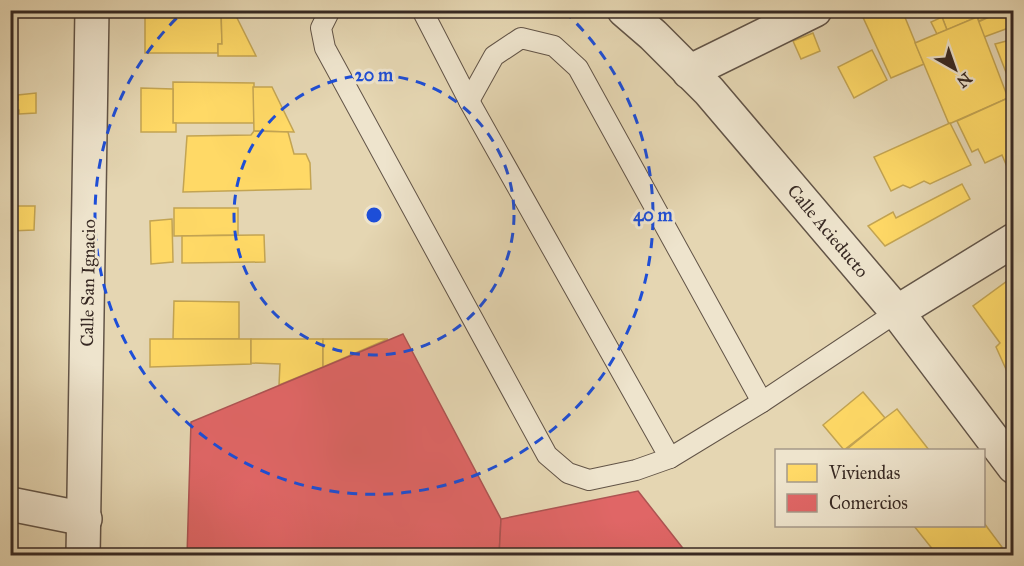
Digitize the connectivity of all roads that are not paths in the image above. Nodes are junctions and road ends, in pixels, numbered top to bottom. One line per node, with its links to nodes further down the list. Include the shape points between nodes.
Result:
1 (92, 10): 14 (street, Calle San Ignacio)
2 (330, 10): 11 (lane, via 321,28 325,48 547,455 568,473 589,480)
3 (422, 10): 7 (lane)
4 (624, 10): 6 (street, Calle Acieducto)
5 (815, 10): 6 (street)
6 (689, 72): 9 (street, Calle Acieducto)
7 (469, 101): 10 (lane, via 494,56 521,38 554,46 578,68); 11 (lane)
8 (1014, 240): 9 (street)
9 (897, 312): 10 (lane); 12 (street, Calle Acieducto)
10 (762, 402): 11 (lane)
11 (670, 458)
12 (1014, 467)
13 (10, 504): 14 (street)
14 (85, 519): 15 (street, Calle San Ignacio)
15 (83, 555)

